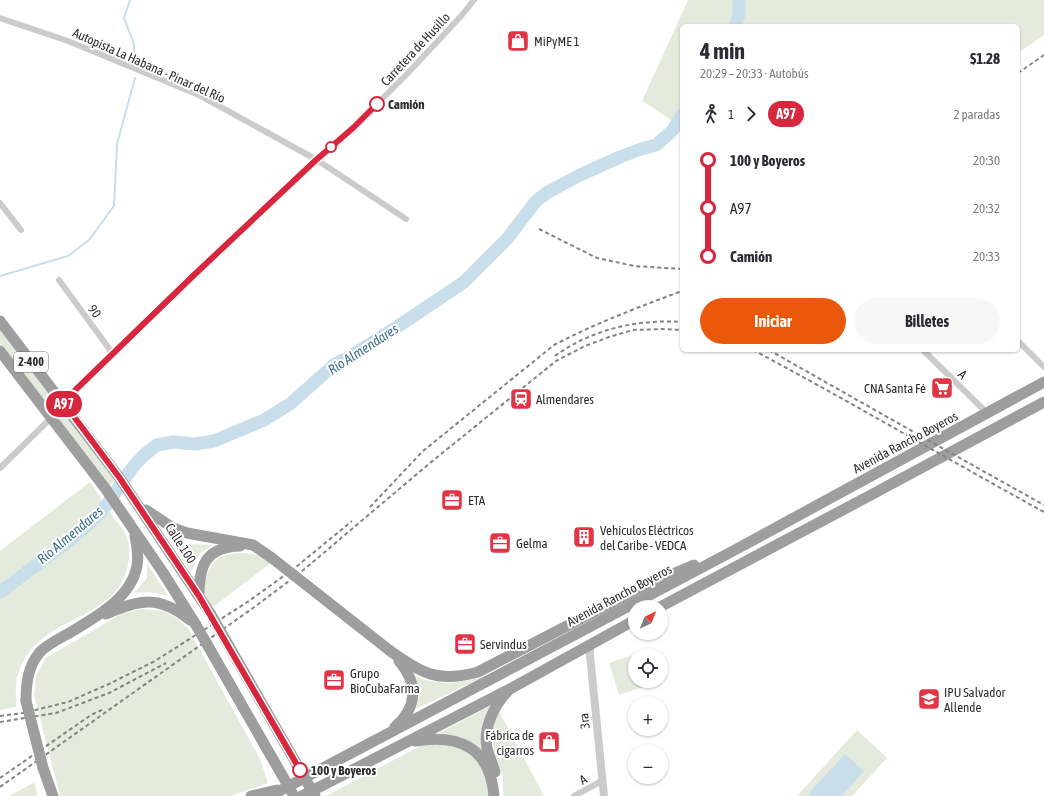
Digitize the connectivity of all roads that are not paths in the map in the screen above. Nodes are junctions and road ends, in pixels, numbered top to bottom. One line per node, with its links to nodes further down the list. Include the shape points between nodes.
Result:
1 (474, 0): 3 (street, Carretera de Husillo, via 402,79 353,128)
2 (0, 18): 3 (street, Autopista La Habana - Pinar del Río, via 68,41 199,95)
3 (316, 160): 5 (street, Autopista La Habana - Pinar del Río); 11 (street, Carretera de Husillo)
4 (0, 203): 6 (street)
5 (406, 220)
6 (21, 230)
7 (59, 280): 11 (street, 90)
8 (0, 321): 15 (highway, Calle 100 / 2-400)
9 (1020, 343): 13 (street)
10 (925, 352): 17 (street, A)
11 (113, 354): 15 (street, Carretera de Husillo)
12 (2, 356): 18 (highway, 2-400)
13 (1044, 367)
14 (1044, 382): 17 (highway, Avenida Rancho Boyeros)
15 (63, 402): 20 (highway, Calle 100 / 2-400)
16 (1044, 402): 25 (highway)
17 (988, 413): 22 (highway, Avenida Rancho Boyeros)
18 (51, 418): 19 (street); 21 (highway, 2-400)
19 (0, 468)
20 (138, 503): 23 (highway, via 173,528 253,545); 24 (highway, Calle 100 / 2-400)
21 (133, 529): 26 (highway, via 138,549 137,565 131,581 118,599); 28 (highway, 2-400)
22 (733, 552): 30 (highway, via 688,567 642,587 478,672 451,678 441,677 417,669); 32 (highway, Avenida Rancho Boyeros)
23 (272, 558): 24 (highway, via 242,546 231,546 218,551 208,558 202,569); 30 (highway, bridge)
24 (199, 596): 43 (highway, Calle 100 / 2-400, bridge)
25 (668, 603)
26 (87, 623): 28 (highway, via 125,606 150,602 167,605); 34 (highway, bridge, via 49,645 36,657 28,673 26,701)
27 (628, 624): 29 (highway)
28 (196, 625): 41 (highway, 2-400, bridge)
29 (590, 644): 31 (highway); 35 (street, 3ra)
30 (389, 650): 32 (highway, via 412,681 412,702 397,726)
31 (510, 689): 33 (highway); 44 (highway, via 496,707 486,735 497,779)
32 (370, 744): 36 (highway, Avenida Rancho Boyeros)
33 (394, 749): 42 (highway); 44 (highway, via 406,743 423,740 450,740 463,743 477,754 487,768)
34 (42, 768): 37 (highway); 38 (highway)
35 (602, 781): 45 (street, A); 46 (street, 3ra)
36 (285, 788): 39 (highway); 40 (highway, Avenida Rancho Boyeros)
37 (49, 796)
38 (53, 796)
39 (251, 796)
40 (270, 796)
41 (294, 796)
42 (302, 796)
43 (316, 796)
44 (495, 796)
45 (574, 796)
46 (604, 796)

